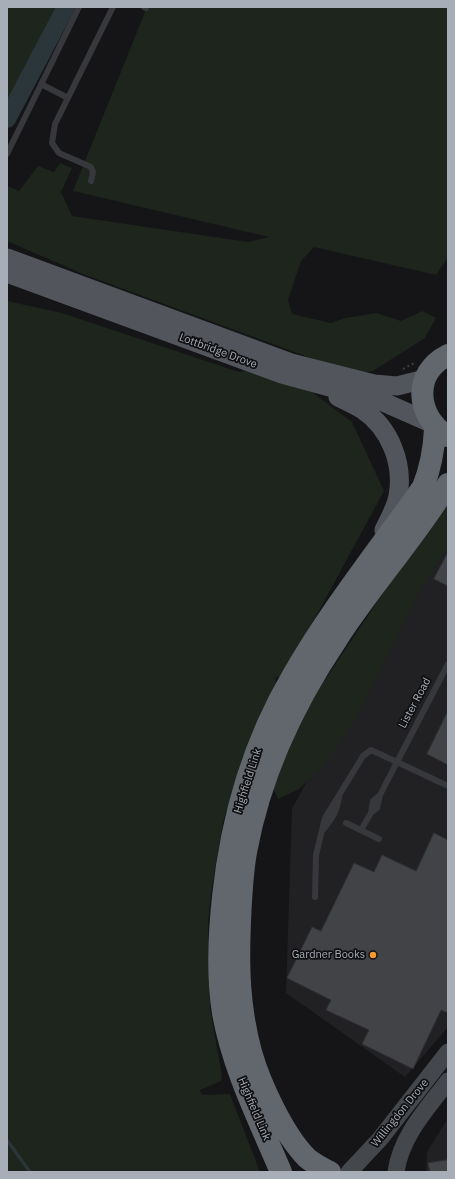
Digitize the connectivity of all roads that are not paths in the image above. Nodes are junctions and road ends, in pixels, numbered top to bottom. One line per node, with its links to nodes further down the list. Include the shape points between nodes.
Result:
1 (79, 7): 3 (lane)
2 (113, 7): 4 (lane)
3 (41, 84): 4 (lane); 5 (lane)
4 (68, 98): 6 (lane, via 55,124 52,143 59,153 91,167 94,172)
5 (7, 154)
6 (91, 181)
7 (7, 258): 10 (main road, Lottbridge Drove, via 292,363 374,384 397,386)
8 (7, 273): 11 (main road, Lottbridge Drove)
9 (447, 355): 10 (highway, via 430,369)
10 (422, 370): 12 (highway, via 422,402 425,413)
11 (316, 385): 12 (main road, Lottbridge Drove, via 380,401); 14 (main road, via 364,410 389,439 397,457 400,478 398,497)
12 (438, 430): 14 (highway, Highfield Link, via 432,462 423,487)
13 (448, 484): 25 (highway, Highfield Link, via 349,620 306,688 284,731 266,781 246,852 238,956 241,1007 247,1037 265,1090 286,1128 307,1158)
14 (366, 566): 24 (highway, Highfield Link, via 292,676 275,710 241,796 229,849 221,914 220,978 223,1012 239,1073)
15 (448, 664): 16 (lane, Lister Road)
16 (397, 762): 17 (lane); 19 (lane, Lister Road, via 380,795 373,801); 21 (lane, via 371,750 363,756 339,798 338,808 321,833 316,855)
17 (448, 786)
18 (346, 823): 19 (lane)
19 (361, 830): 20 (lane)
20 (379, 839)
21 (315, 897)
22 (448, 1052): 26 (street, Willingdon Drove, via 380,1139)
23 (448, 1081): 27 (street, Willingdon Drove, via 410,1131 401,1149)
24 (281, 1172)
25 (330, 1172)
26 (349, 1172)
27 (396, 1172)

